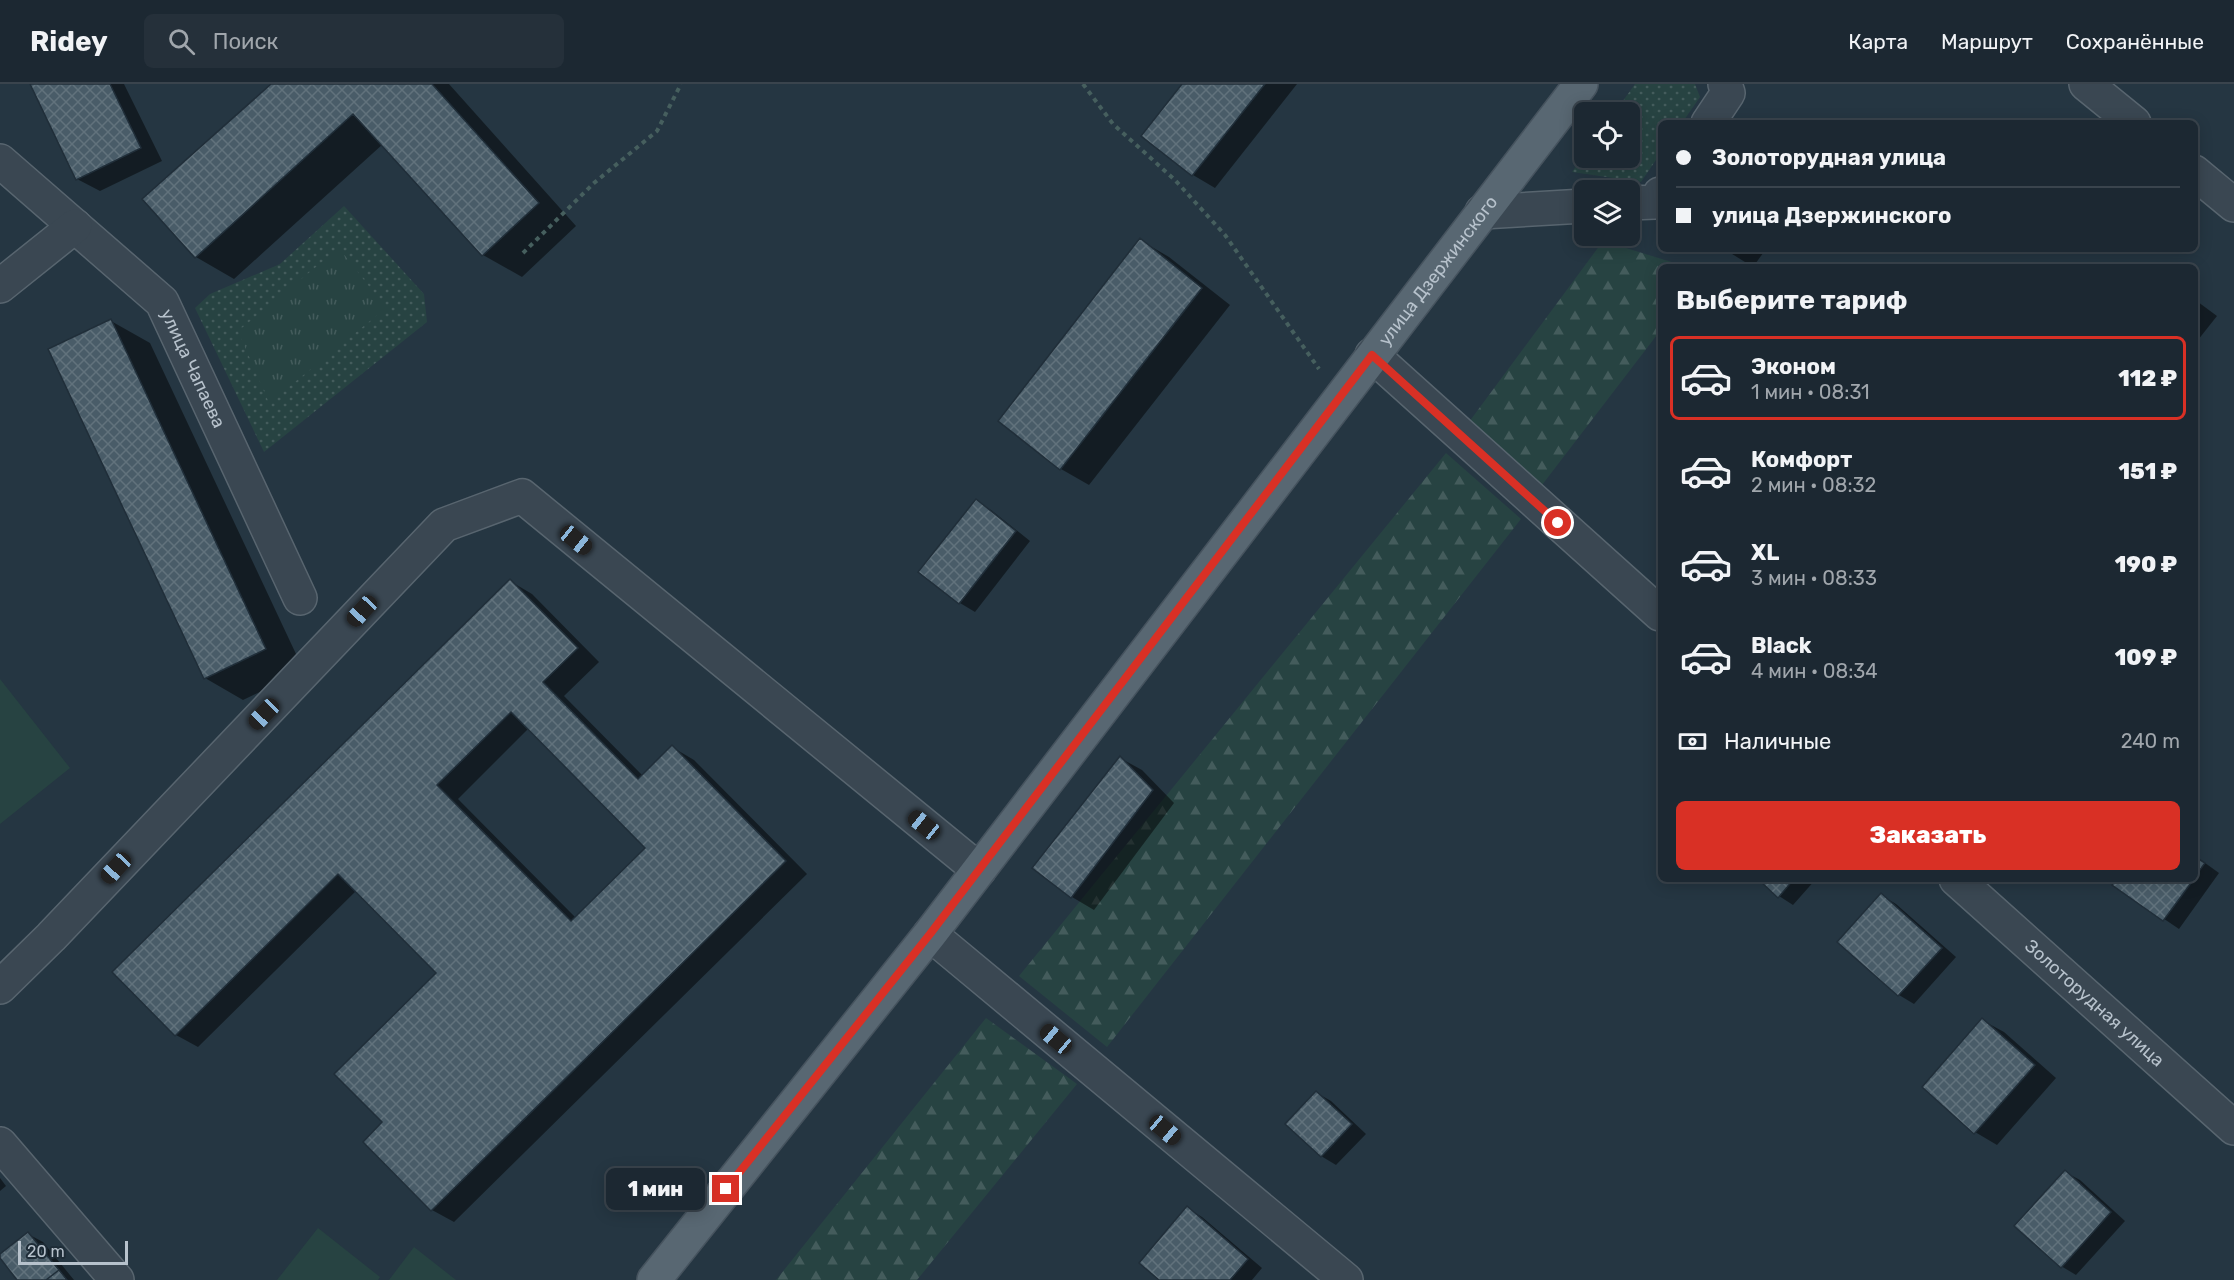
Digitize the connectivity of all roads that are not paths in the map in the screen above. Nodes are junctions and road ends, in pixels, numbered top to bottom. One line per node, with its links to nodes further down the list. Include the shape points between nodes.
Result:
1 (1581, 84): 12 (main road, улица Дзержинского)
2 (1725, 84): 4 (street, via 1728,93)
3 (2086, 84): 5 (street)
4 (1710, 120)
5 (2130, 120)
6 (0, 161): 13 (street, улица Чапаева)
7 (2198, 175): 10 (street)
8 (1658, 197): 9 (street, via 1655,202)
9 (1640, 203)
10 (2234, 205)
11 (1574, 207): 12 (street)
12 (1482, 212): 15 (main road, улица Дзержинского)
13 (75, 226): 14 (street); 16 (street, улица Чапаева, via 162,302)
14 (0, 286)
15 (1372, 355): 17 (street); 18 (main road, улица Дзержинского)
16 (300, 598)
17 (1658, 612)
18 (979, 870): 20 (main road, улица Дзержинского); 21 (street, via 522,496 444,525)
19 (1959, 882): 22 (street, Золоторудная улица)
20 (930, 934): 25 (main road, улица Дзержинского); 26 (street)
21 (0, 987)
22 (2234, 1128)
23 (0, 1144): 24 (street)
24 (117, 1280)
25 (654, 1280)
26 (1346, 1280)

